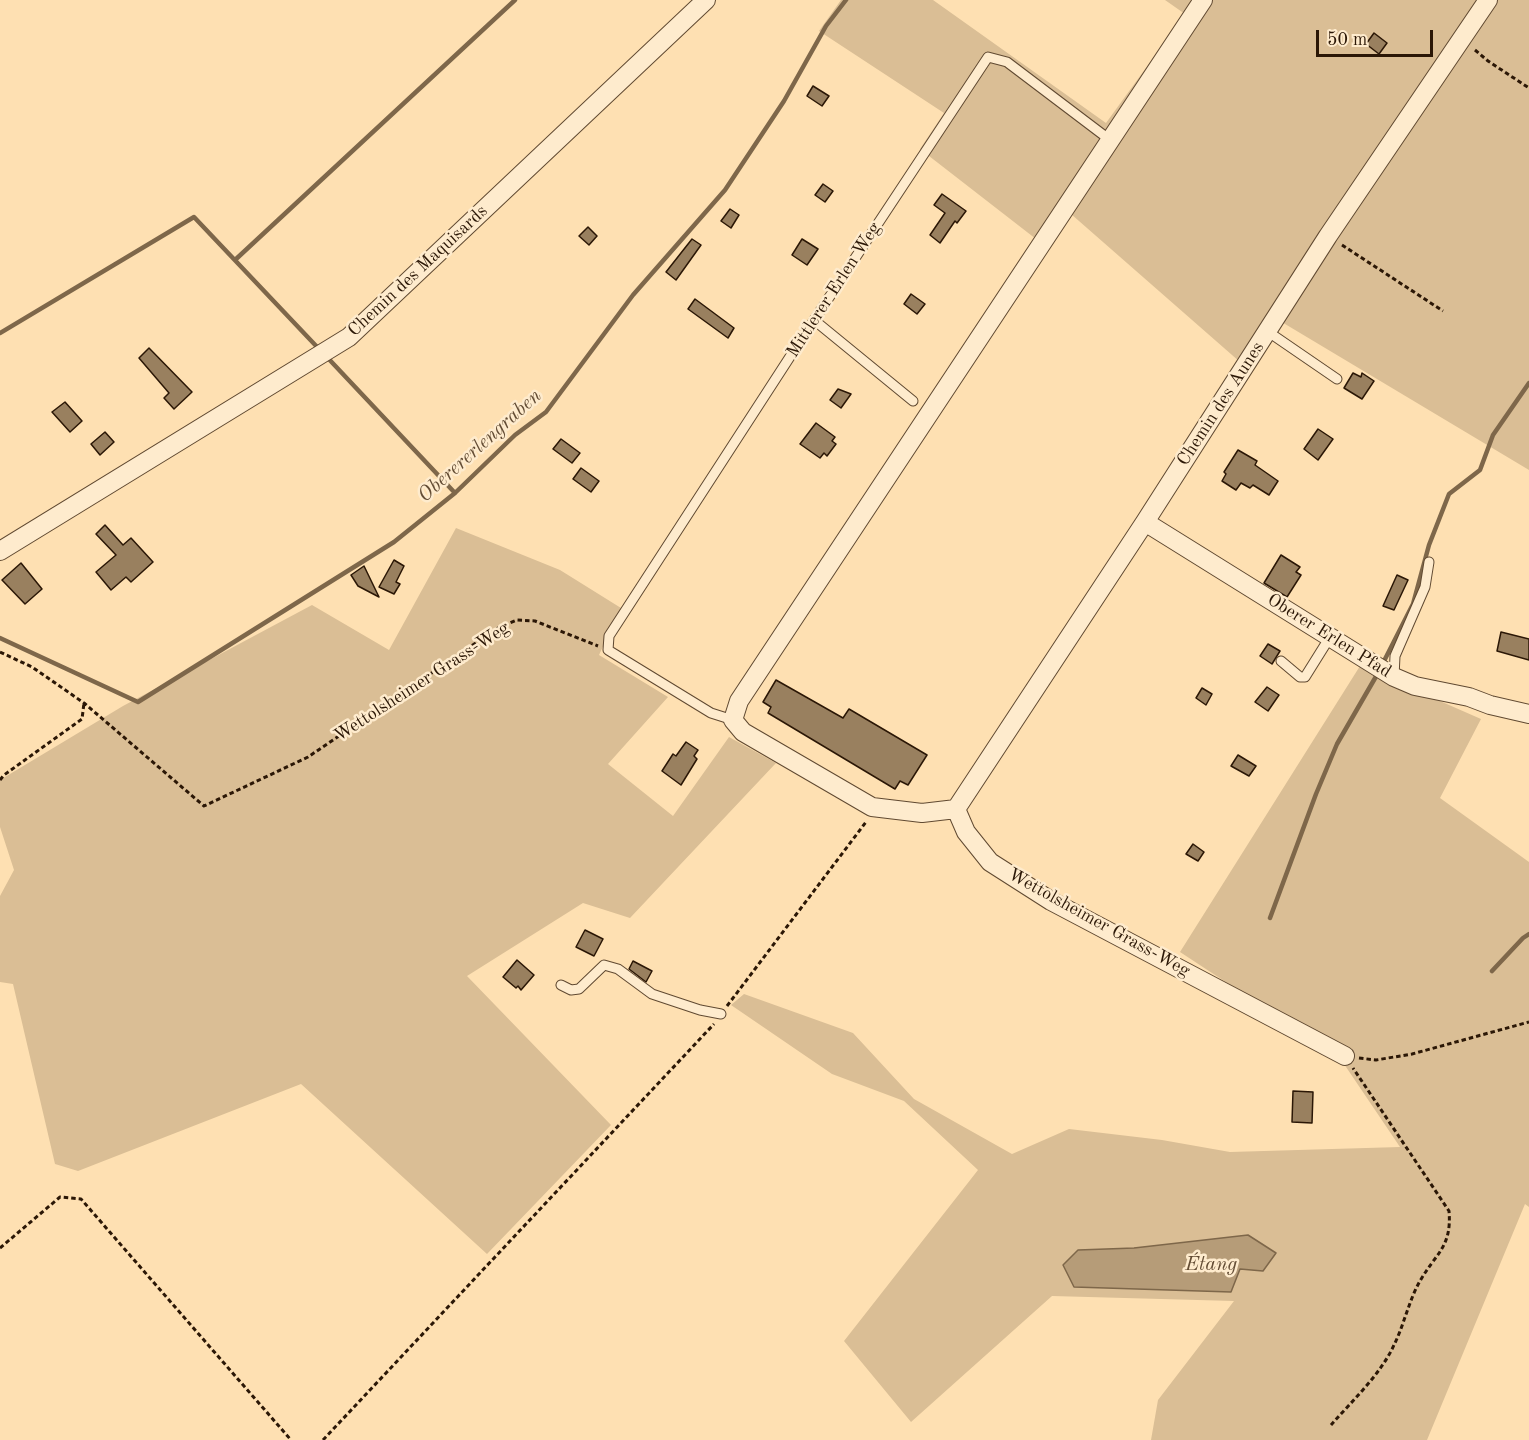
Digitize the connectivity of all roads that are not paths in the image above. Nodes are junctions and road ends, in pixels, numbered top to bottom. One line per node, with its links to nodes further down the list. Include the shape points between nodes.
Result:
1 (706, 0): 10 (street, Chemin des Maquisards, via 349,337)
2 (1203, 0): 4 (street)
3 (1488, 0): 6 (street, Chemin des Aunes)
4 (1110, 140): 5 (lane, Mittlerer Erlen Weg, via 1007,62 988,57); 16 (street, via 739,701)
5 (814, 320): 8 (lane); 16 (lane, Mittlerer Erlen Weg, via 609,636 608,650 711,713)
6 (1267, 331): 7 (lane); 9 (street, Chemin des Aunes)
7 (1337, 379)
8 (913, 401)
9 (1145, 522): 12 (street, Oberer Erlen Pfad); 17 (street, Chemin des Aunes)
10 (0, 551)
11 (1430, 562): 14 (lane, via 1425,587 1395,656)
12 (1330, 637): 13 (lane, via 1305,676 1300,677); 14 (street, Oberer Erlen Pfad)
13 (1281, 661)
14 (1394, 677): 15 (street, Oberer Erlen Pfad, via 1415,686)
15 (1529, 714)
16 (733, 720): 17 (street, via 743,732 872,807 922,813)
17 (956, 809): 20 (street, Wettolsheimer Grass-Weg, via 966,832 990,862 1051,901)
18 (561, 985): 19 (lane, via 579,989 604,965 618,969 652,994)
19 (722, 1014)
20 (1346, 1056)

